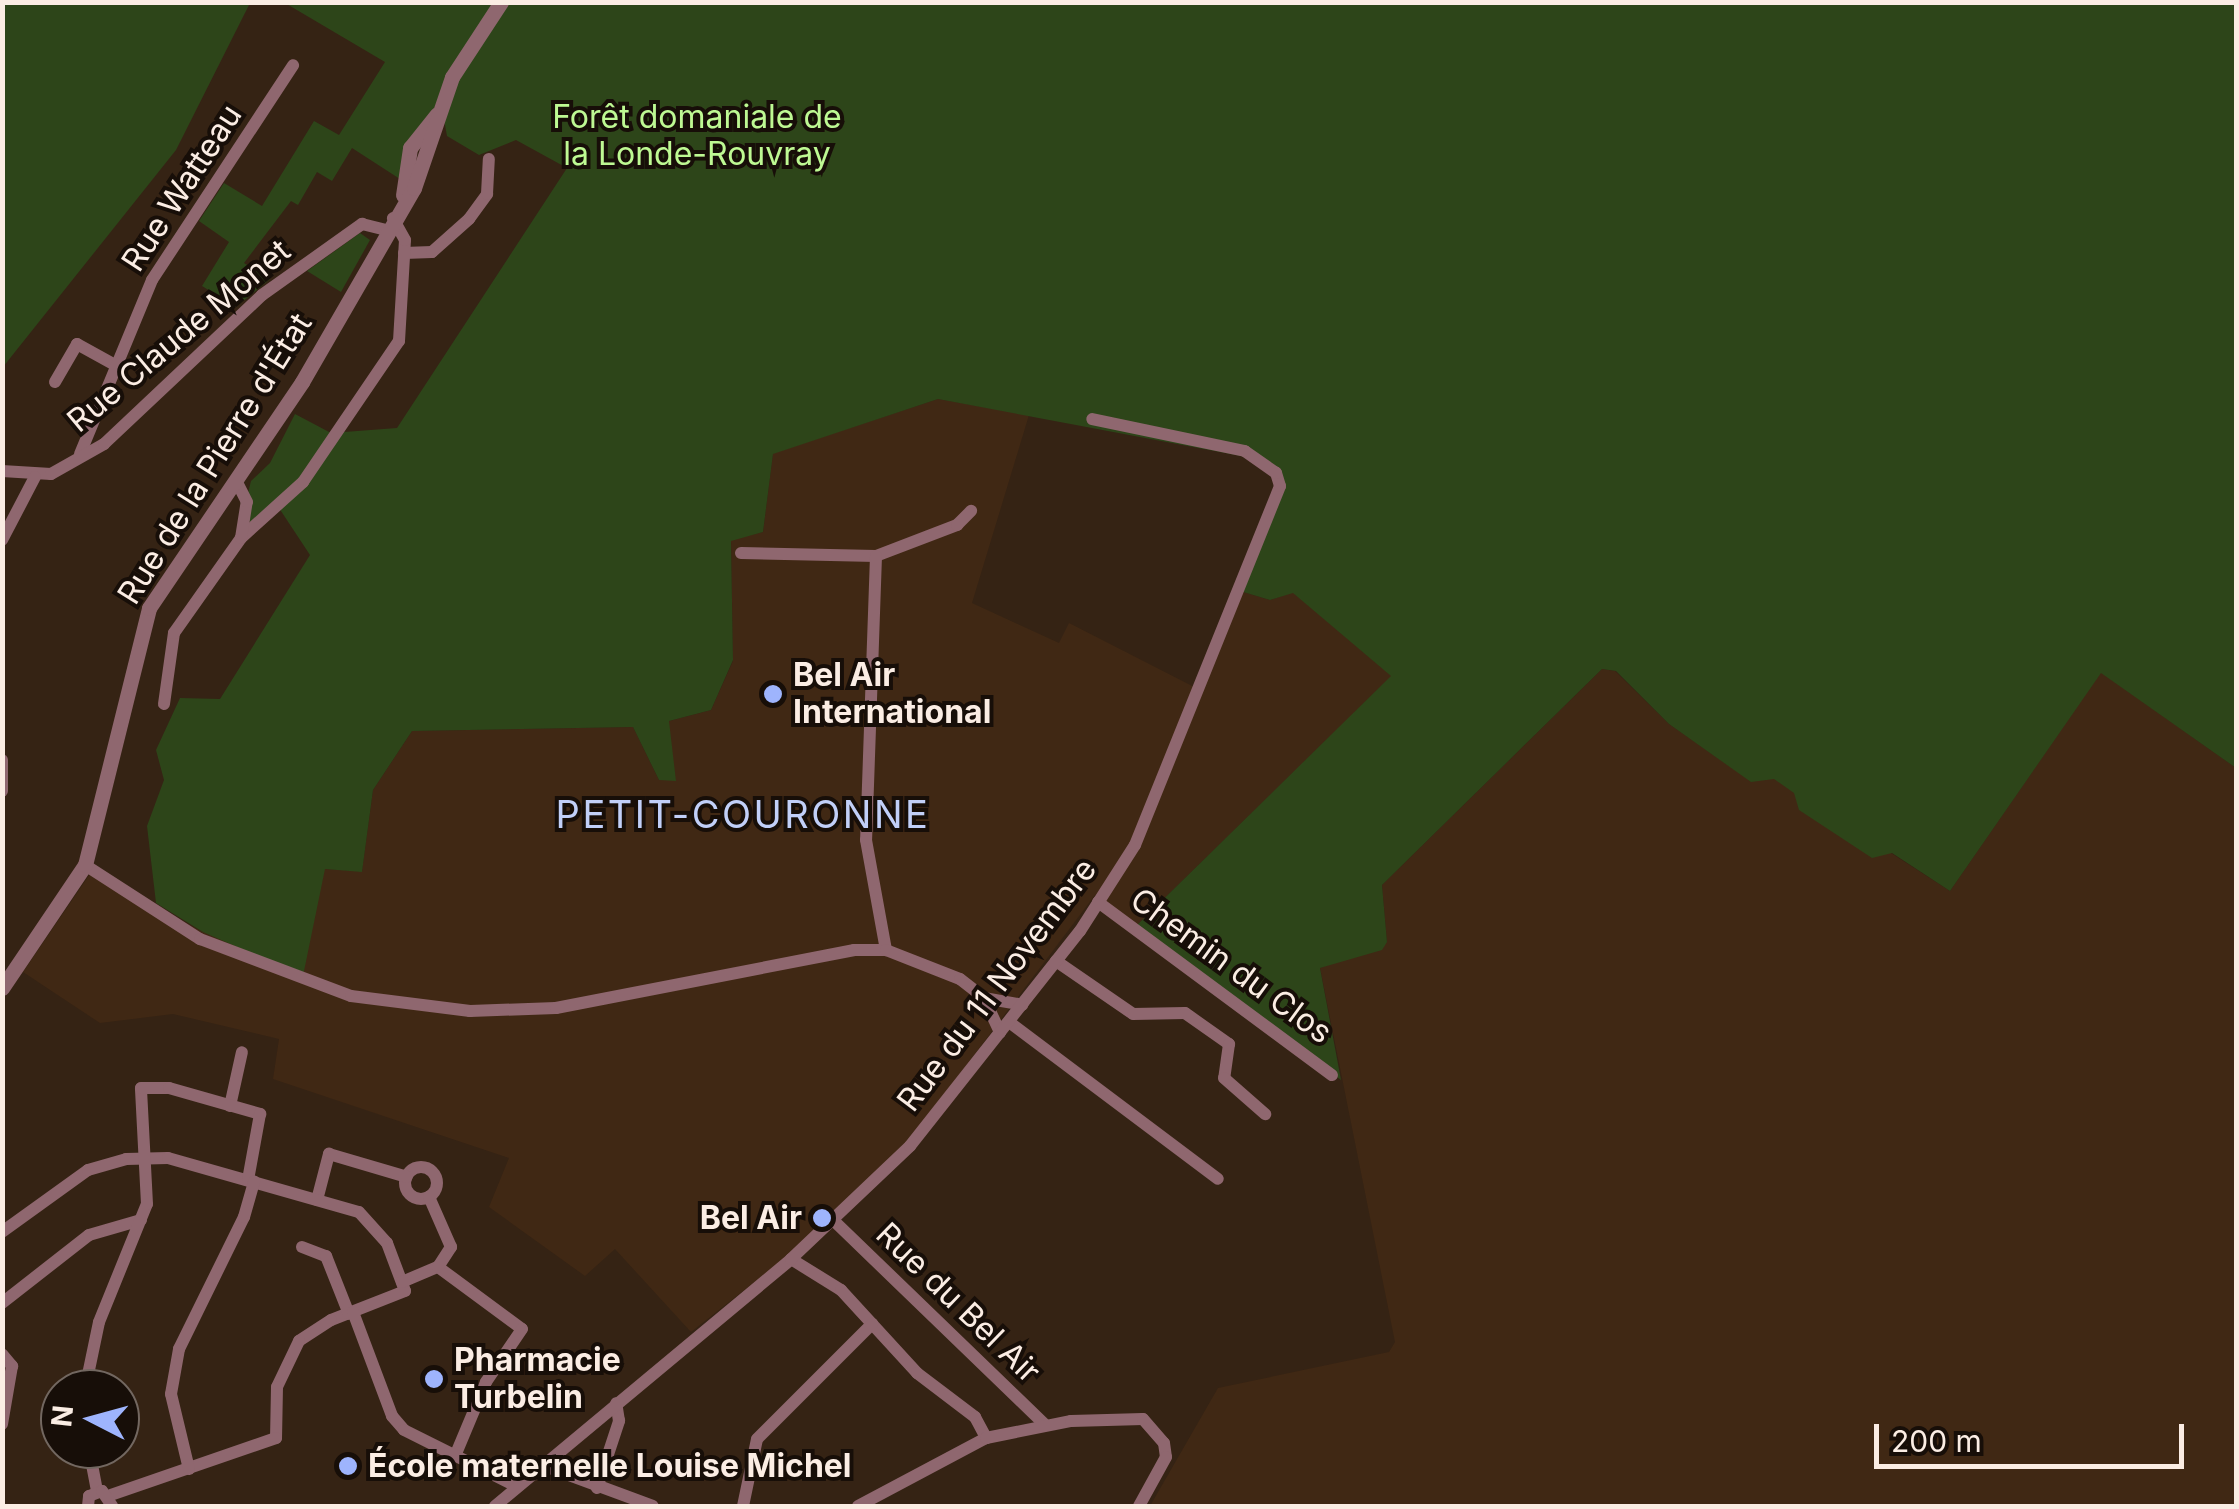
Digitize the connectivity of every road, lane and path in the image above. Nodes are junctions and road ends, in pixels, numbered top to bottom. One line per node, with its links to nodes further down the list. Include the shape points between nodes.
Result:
1 (501, 2): 4 (street, Rue de la Pierre d'État, via 452,77 443,107 410,148)
2 (293, 65): 6 (street, Rue Watteau, via 152,280)
3 (488, 159): 5 (street, via 487,194 469,219 432,252)
4 (393, 217): 5 (street, via 402,229); 9 (street, Rue Claude Monet, via 362,224 262,296 161,384 110,440); 12 (street, Rue de la Pierre d'État, via 302,382)
5 (404, 253): 14 (street, via 399,341 303,482)
6 (117, 366): 7 (street, via 77,344); 9 (street, Rue Watteau)
7 (54, 382)
8 (1092, 419): 22 (street, Rue du 11 Novembre, via 1245,451 1276,473 1280,486 1140,832)
9 (79, 456): 11 (street, Rue Claude Monet)
10 (2, 471): 11 (street)
11 (35, 477): 15 (street)
12 (236, 480): 14 (street, via 247,502); 21 (street, Rue de la Pierre d'État, via 142,623)
13 (971, 511): 17 (street, via 956,526)
14 (242, 538): 18 (street, via 174,633)
15 (2, 540)
16 (742, 553): 17 (street)
17 (876, 556): 23 (street, via 866,840)
18 (164, 704)
19 (2, 760): 20 (street)
20 (2, 791)
21 (85, 865): 23 (street, via 158,916 252,963 351,996 421,1006 556,1008 854,950); 25 (street, Rue de la Pierre d'État)
22 (1098, 902): 24 (street, Rue du 11 Novembre); 30 (street, Chemin du Clos)
23 (886, 950): 26 (street, via 921,960)
24 (1056, 960): 27 (street, Rue du 11 Novembre); 32 (street, via 1133,1014 1185,1014 1229,1044 1224,1078)
25 (2, 988)
26 (984, 998): 27 (street); 28 (street)
27 (1022, 1005): 28 (street, Rue du 11 Novembre)
28 (1005, 1027): 35 (street); 39 (street, Rue du 11 Novembre, via 910,1146)
29 (242, 1052): 31 (street)
30 (1332, 1075)
31 (230, 1106): 33 (street, via 169,1088 141,1088); 36 (street, via 260,1114)
32 (1265, 1114)
33 (144, 1158): 36 (street); 40 (street); 41 (street, via 88,1170)
34 (407, 1178): 37 (street, via 413,1196); 37 (street, via 418,1168 432,1172 437,1185); 38 (street, via 329,1154)
35 (1218, 1179)
36 (251, 1180): 38 (street); 58 (street, via 244,1217 178,1349 172,1394)
37 (428, 1197): 44 (street, via 451,1247)
38 (317, 1200): 45 (street, via 374,1223)
39 (832, 1219): 43 (street, Rue du 11 Novembre); 53 (street, Rue du Bel Air)
40 (142, 1220): 46 (street, via 89,1235); 50 (street, via 118,1264)
41 (2, 1232)
42 (302, 1248): 47 (street, via 326,1256)
43 (791, 1259): 48 (street, via 841,1290); 51 (street, Rue du 11 Novembre)
44 (438, 1268): 45 (street); 55 (street, via 522,1329 486,1382)
45 (402, 1282): 47 (street, via 405,1291)
46 (2, 1302)
47 (351, 1313): 55 (street, via 392,1416 404,1430); 58 (street, via 299,1341 277,1387 276,1438)
48 (872, 1324): 54 (street, via 918,1373 975,1417); 65 (street, via 758,1439)
49 (2, 1354): 52 (street, via 12,1366)
50 (90, 1369)
51 (616, 1403): 56 (street, Rue du 11 Novembre); 60 (street, via 619,1422)
52 (2, 1424)
53 (1045, 1425): 54 (street); 67 (street, via 1142,1419 1164,1442 1166,1457)
54 (986, 1438): 66 (street)
55 (455, 1456): 59 (street)
56 (542, 1465): 59 (street, Rue du 11 Novembre); 60 (street)
57 (96, 1469): 61 (street)
58 (189, 1469): 61 (street)
59 (516, 1486): 63 (street, Rue du 11 Novembre)
60 (596, 1488): 64 (street)
61 (106, 1498): 62 (street)
62 (88, 1506)
63 (495, 1506)
64 (653, 1506)
65 (743, 1506)
66 (858, 1506)
67 (1139, 1506)

